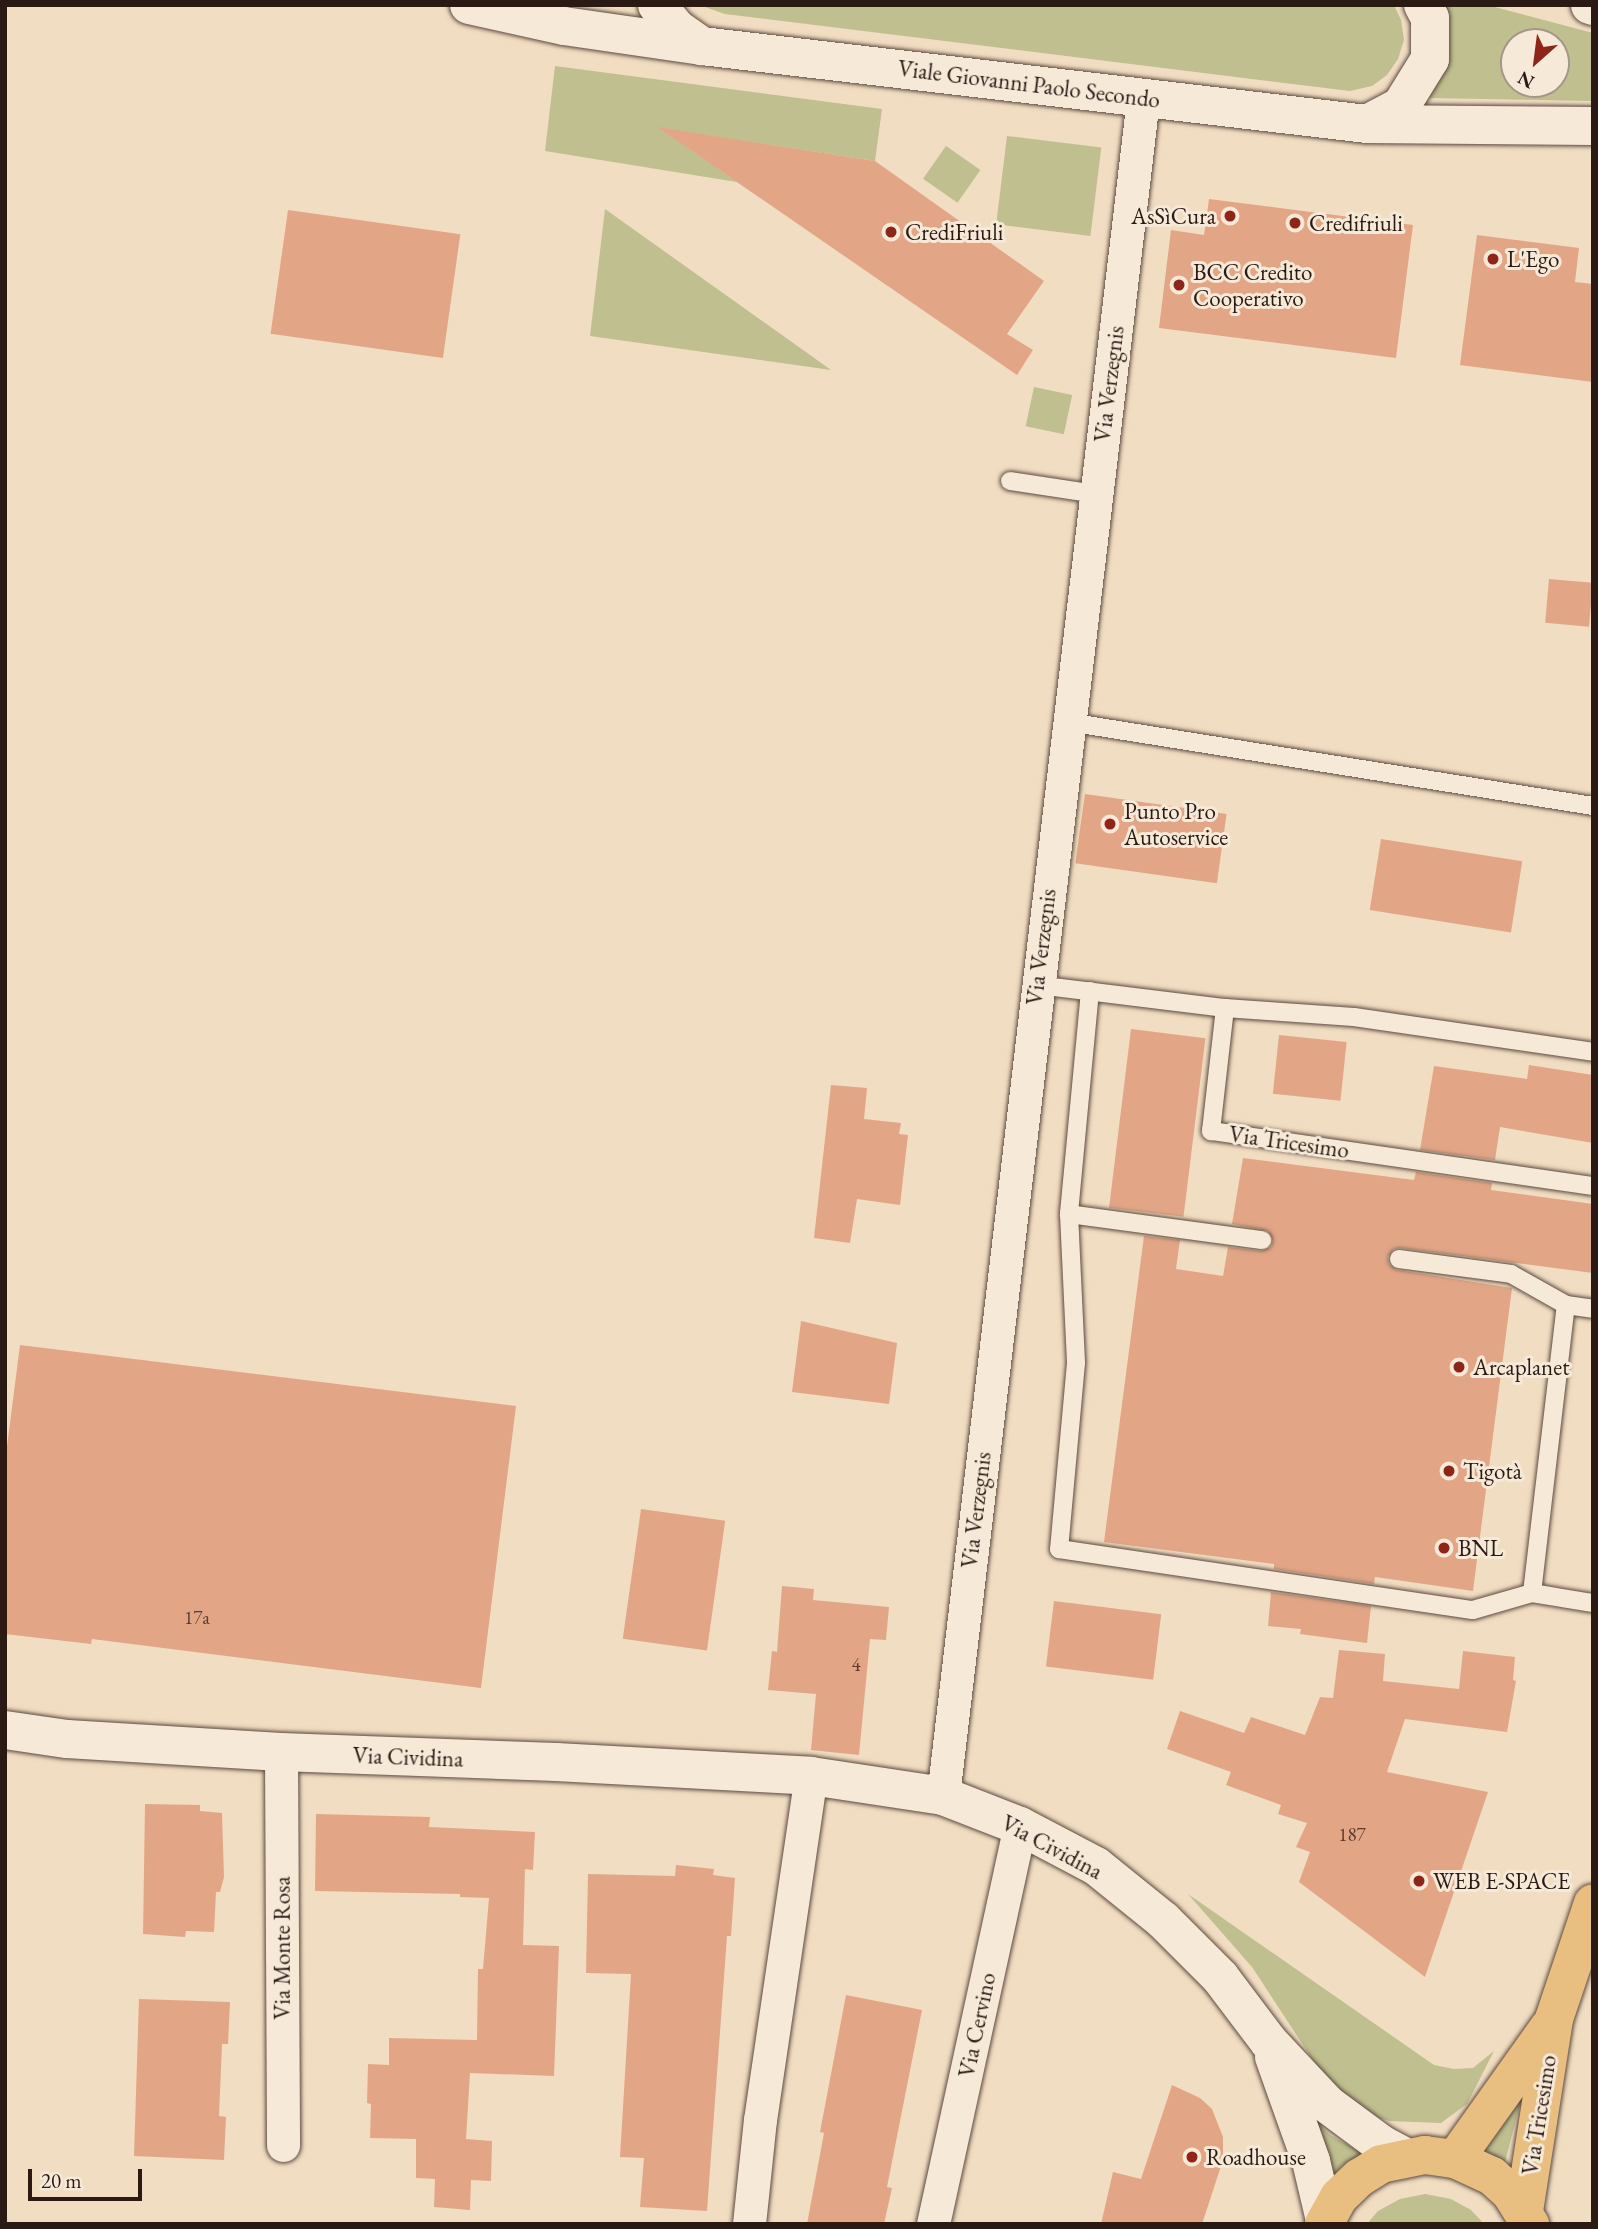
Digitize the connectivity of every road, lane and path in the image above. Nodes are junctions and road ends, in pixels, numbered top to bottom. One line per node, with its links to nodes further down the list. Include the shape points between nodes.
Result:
1 (469, 5): 4 (street, Viale Giovanni Paolo Secondo, via 564,26)
2 (657, 5): 4 (street, via 676,29)
3 (1423, 5): 6 (street, via 1430,18 1430,60 1401,106)
4 (702, 46): 5 (street, Viale Giovanni Paolo Secondo)
5 (1143, 98): 6 (street, Viale Giovanni Paolo Secondo); 9 (street, Via Verzegnis)
6 (1367, 124): 7 (street, Viale Giovanni Paolo Secondo)
7 (1593, 127)
8 (1010, 481): 9 (lane)
9 (1096, 494): 10 (street, Via Verzegnis)
10 (1068, 722): 11 (lane); 12 (street, Via Verzegnis)
11 (1593, 806)
12 (1037, 985): 13 (lane); 27 (street, Via Verzegnis)
13 (1090, 991): 14 (lane); 17 (lane)
14 (1225, 1008): 15 (lane, via 1354,1017); 16 (lane, Via Tricesimo, via 1211,1131)
15 (1593, 1052)
16 (1593, 1186)
17 (1069, 1214): 18 (lane); 22 (lane, via 1076,1363 1059,1549 1473,1610)
18 (1262, 1240)
19 (1399, 1259): 20 (lane, via 1511,1274)
20 (1566, 1305): 21 (lane); 22 (lane)
21 (1593, 1309)
22 (1532, 1593): 23 (lane)
23 (1593, 1603)
24 (5, 1730): 25 (street, Via Cividina, via 67,1739)
25 (281, 1752): 26 (street, Via Cividina); 32 (street, Via Monte Rosa)
26 (811, 1776): 27 (street, Via Cividina); 37 (street)
27 (943, 1796): 28 (street, Via Cividina)
28 (1020, 1826): 31 (street, Via Cividina, via 1096,1866 1164,1920 1220,1977); 38 (street, Via Cervino)
29 (1593, 1903): 30 (main road, Via Tricesimo)
30 (1555, 2019): 34 (main road, Via Tricesimo); 35 (main road, Via Tricesimo)
31 (1269, 2042): 33 (street, Via Cividina, via 1327,2104); 36 (street, Via Cividina, via 1311,2161)
32 (283, 2145)
33 (1405, 2157): 34 (main road); 36 (main road, via 1381,2164 1359,2178 1339,2197)
34 (1455, 2159): 35 (main road, via 1492,2176 1510,2192)
35 (1527, 2218)
36 (1324, 2222)
37 (749, 2224)
38 (933, 2224)

